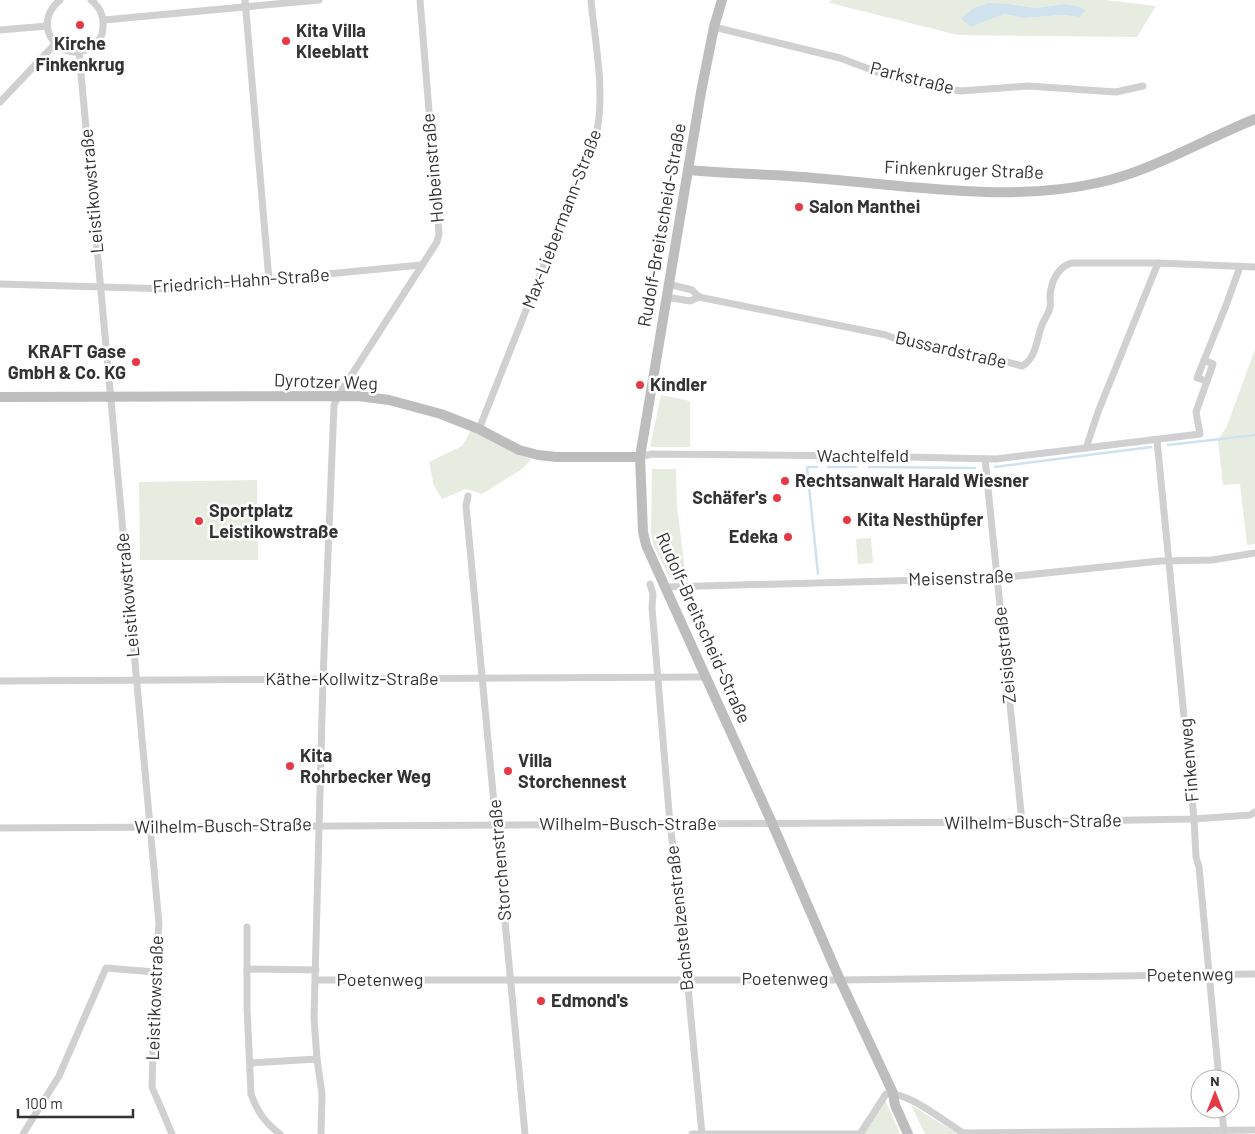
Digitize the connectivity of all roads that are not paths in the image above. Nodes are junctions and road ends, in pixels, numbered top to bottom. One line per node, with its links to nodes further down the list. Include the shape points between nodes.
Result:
1 (60, 0): 9 (street, via 53,5)
2 (319, 0): 7 (street)
3 (420, 0): 19 (street, Holbeinstraße, via 439,234)
4 (591, 0): 31 (street, Max-Liebermann-Straße, via 600,96 597,131)
5 (722, 0): 10 (street, Rudolf-Breitscheid-Straße)
6 (96, 1): 8 (street)
7 (245, 4): 8 (street); 22 (street)
8 (104, 20): 13 (street, via 98,41)
9 (47, 26): 11 (street); 12 (street)
10 (714, 27): 14 (street, Parkstraße, via 840,58 922,85 961,90 1028,86 1116,92); 17 (street, Rudolf-Breitscheid-Straße)
11 (0, 30)
12 (55, 44): 13 (street, via 66,51); 15 (street)
13 (79, 52): 25 (street, Leistikowstraße)
14 (1143, 86)
15 (0, 102)
16 (1255, 119): 17 (street, Finkenkruger Straße, via 1137,171 1098,183 1053,190 944,189)
17 (689, 170): 24 (street, Rudolf-Breitscheid-Straße)
18 (1158, 263): 20 (street, Bussardstraße); 27 (street, Bussardstraße, via 1065,264 1058,272 1051,292 1051,307 1032,356 1022,366); 33 (street)
19 (421, 265): 22 (street, Friedrich-Hahn-Straße); 28 (street, Holbeinstraße)
20 (1240, 266): 21 (street, Bussardstraße); 32 (street, Wachtelfeld, via 1204,360 1213,364 1196,412 1200,434)
21 (1255, 267)
22 (269, 280): 25 (street, Friedrich-Hahn-Straße, via 171,289)
23 (0, 284): 25 (street, Friedrich-Hahn-Straße)
24 (668, 284): 26 (street, Rudolf-Breitscheid-Straße); 27 (street, Bussardstraße, via 692,290)
25 (100, 287): 30 (street, Leistikowstraße)
26 (666, 297): 27 (street, Bussardstraße, via 690,301); 34 (street, Rudolf-Breitscheid-Straße)
27 (699, 297)
28 (338, 396): 30 (street, Dyrotzer Weg); 31 (street, Dyrotzer Weg, via 358,396 416,406); 44 (street, via 334,405)
29 (0, 397): 30 (street, Dyrotzer Weg)
30 (111, 397): 46 (street, Leistikowstraße)
31 (479, 429): 34 (street, Dyrotzer Weg, via 519,450 538,455)
32 (1157, 440): 33 (street, Wachtelfeld); 38 (street, Finkenweg)
33 (1086, 448): 35 (street, Wachtelfeld)
34 (640, 457): 35 (street, Wachtelfeld, via 652,454); 41 (street, Rudolf-Breitscheid-Straße, via 643,532)
35 (985, 458): 39 (street, Zeisigstraße)
36 (468, 496): 45 (street, Storchenstraße, via 466,506)
37 (1255, 553): 38 (street, Meisenstraße)
38 (1170, 562): 39 (street, Meisenstraße); 49 (street, Finkenweg)
39 (998, 578): 41 (street, Meisenstraße); 50 (street, Zeisigstraße)
40 (650, 584): 43 (street, Bachstelzenstraße)
41 (665, 587): 42 (street, Rudolf-Breitscheid-Straße)
42 (705, 677): 43 (street, Käthe-Kollwitz-Straße); 51 (street, Rudolf-Breitscheid-Straße)
43 (658, 678): 45 (street, Käthe-Kollwitz-Straße); 52 (street, Bachstelzenstraße)
44 (323, 679): 45 (street, Käthe-Kollwitz-Straße); 46 (street, Käthe-Kollwitz-Straße); 53 (street)
45 (482, 679): 54 (street, Storchenstraße)
46 (136, 680): 47 (street, Käthe-Kollwitz-Straße); 55 (street, Leistikowstraße)
47 (0, 681)
48 (1255, 812): 49 (street, Wilhelm-Busch-Straße)
49 (1194, 820): 50 (street, Wilhelm-Busch-Straße); 62 (street, Finkenweg)
50 (1022, 822): 51 (street, Wilhelm-Busch-Straße)
51 (772, 823): 52 (street, Wilhelm-Busch-Straße); 66 (street, Rudolf-Breitscheid-Straße)
52 (670, 824): 54 (street, Wilhelm-Busch-Straße); 63 (street, Bachstelzenstraße)
53 (319, 825): 54 (street, Wilhelm-Busch-Straße); 55 (street, Wilhelm-Busch-Straße); 59 (street)
54 (496, 825): 65 (street, Storchenstraße)
55 (150, 827): 56 (street, Wilhelm-Busch-Straße); 60 (street, Leistikowstraße, via 159,924)
56 (0, 828)
57 (247, 927): 58 (street)
58 (247, 969): 59 (street); 68 (street)
59 (316, 970): 64 (street)
60 (155, 972): 74 (street, via 106,968 59,1076); 75 (street, Leistikowstraße, via 152,1087)
61 (1255, 974): 62 (street, Poetenweg)
62 (1209, 975): 66 (street, Poetenweg); 69 (street, Finkenweg)
63 (686, 979): 65 (street, Poetenweg); 66 (street, Poetenweg); 80 (street, Bachstelzenstraße)
64 (316, 980): 65 (street, Poetenweg); 67 (street)
65 (511, 980): 78 (street, Storchenstraße)
66 (840, 980): 70 (street, Rudolf-Breitscheid-Straße)
67 (317, 1059): 68 (street); 77 (street, via 322,1094)
68 (251, 1063): 76 (street, via 252,1094 256,1107 262,1118)
69 (1218, 1069)
70 (893, 1092): 81 (street, via 886,1094); 82 (street, Rudolf-Breitscheid-Straße); 83 (street, Rudolf-Breitscheid-Straße); 84 (street, via 904,1095)
71 (1223, 1119): 73 (street)
72 (1255, 1130): 73 (street)
73 (1224, 1132): 84 (street)
74 (24, 1134)
75 (172, 1134)
76 (280, 1134)
77 (321, 1134)
78 (525, 1134)
79 (692, 1134): 80 (street)
80 (702, 1134): 81 (street)
81 (860, 1134)
82 (908, 1134)
83 (916, 1134)
84 (962, 1134)

